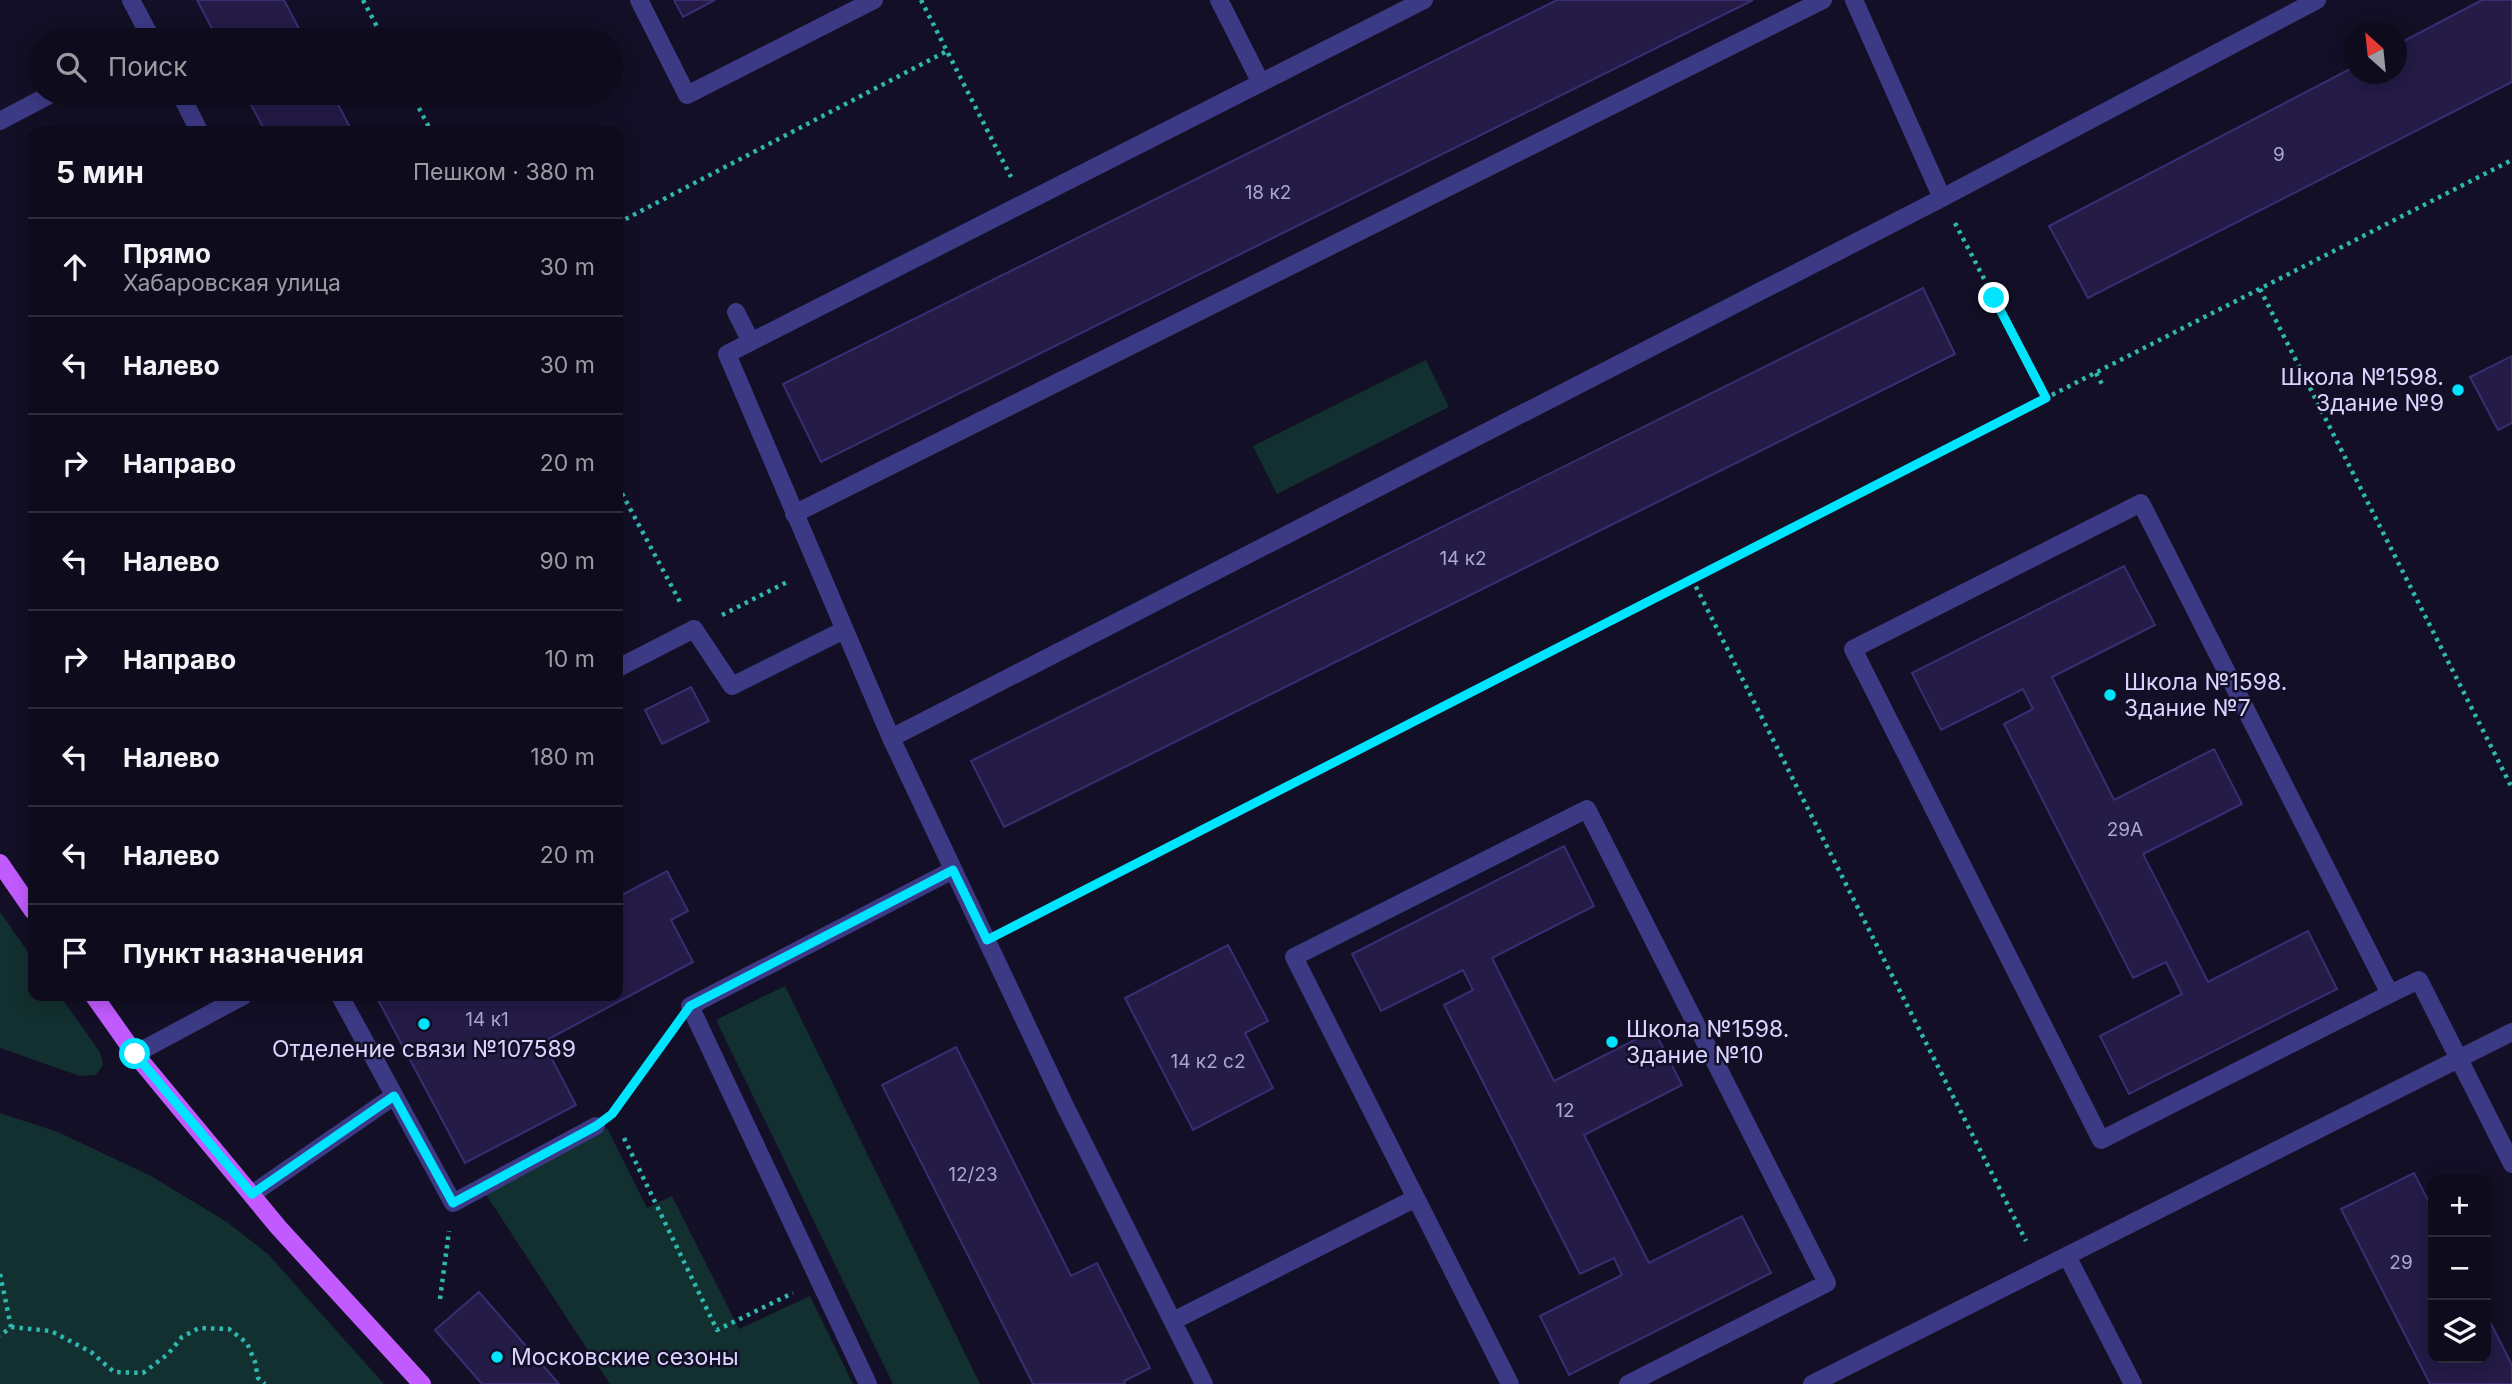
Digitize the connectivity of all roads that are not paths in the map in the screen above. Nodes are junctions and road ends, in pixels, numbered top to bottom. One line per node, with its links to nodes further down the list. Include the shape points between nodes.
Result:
1 (131, 0): 9 (lane)
2 (639, 0): 3 (lane, via 687,95)
3 (874, 0)
4 (1219, 0): 10 (lane)
5 (1424, 0): 10 (lane)
6 (1823, 0): 18 (lane)
7 (1854, 0): 15 (lane)
8 (2317, 0): 15 (lane)
9 (146, 28)
10 (1261, 83): 17 (lane)
11 (30, 105): 13 (lane)
12 (186, 105): 14 (lane)
13 (0, 121)
14 (197, 126)
15 (1942, 198): 21 (lane)
16 (736, 312): 17 (lane)
17 (751, 342): 18 (lane, via 727,354)
18 (794, 514): 19 (lane)
19 (844, 630): 20 (lane, via 732,686 694,629); 21 (lane)
20 (623, 665)
21 (891, 738): 23 (lane)
22 (0, 863): 24 (main road)
23 (953, 870): 38 (lane); 40 (lane, via 690,1006)
24 (28, 902)
25 (2390, 995): 25 (lane, via 2101,1140 1853,649 2141,503); 31 (lane, via 2419,980)
26 (98, 1001): 30 (main road)
27 (234, 1001): 30 (lane)
28 (343, 1001): 32 (lane)
29 (2512, 1032): 31 (lane)
30 (135, 1054): 35 (main road)
31 (2458, 1058): 34 (lane); 37 (lane)
32 (394, 1096): 33 (lane, via 453,1203); 35 (lane)
33 (596, 1126)
34 (2512, 1164)
35 (252, 1194): 39 (main road)
36 (1416, 1198): 38 (lane); 42 (lane); 43 (lane, via 1294,957 1587,809 1827,1283)
37 (2067, 1256): 44 (lane); 45 (lane)
38 (1173, 1321): 41 (lane)
39 (422, 1384)
40 (868, 1384)
41 (1204, 1384)
42 (1510, 1384)
43 (1628, 1384)
44 (1812, 1384)
45 (2133, 1384)

